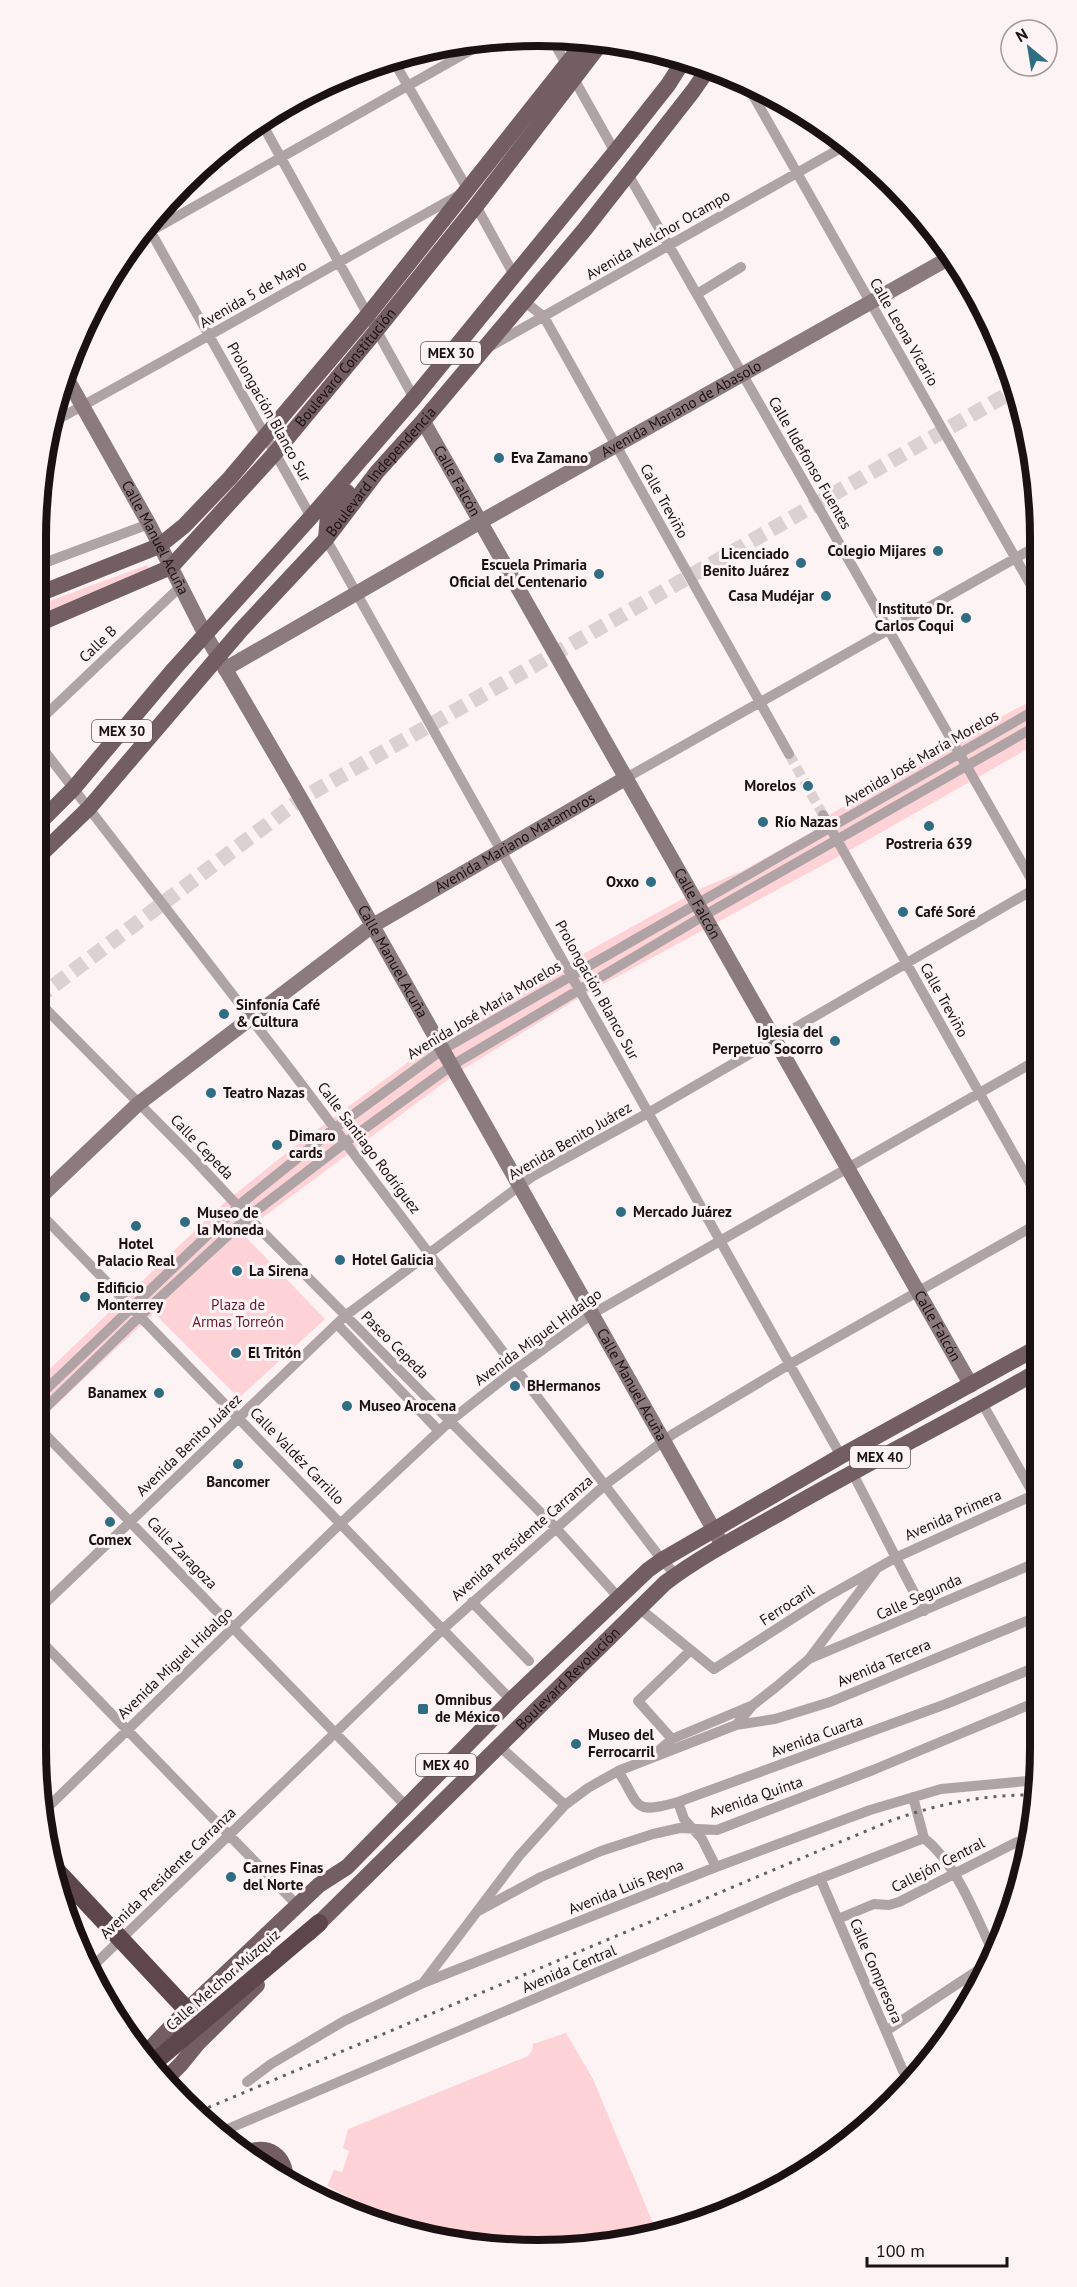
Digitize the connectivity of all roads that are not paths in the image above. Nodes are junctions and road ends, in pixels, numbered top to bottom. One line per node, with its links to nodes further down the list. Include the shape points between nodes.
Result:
1 (557, 47): 5 (street)
2 (578, 49): 5 (main road, Boulevard Constitución)
3 (596, 50): 9 (main road, Boulevard Constitución)
4 (467, 52): 10 (street)
5 (566, 64): 18 (main road, Boulevard Constitución)
6 (679, 67): 14 (main road, Boulevard Independencia / MEX 30)
7 (397, 68): 10 (street)
8 (704, 75): 17 (main road, Boulevard Independencia / MEX 30)
9 (574, 79): 14 (street); 19 (main road, Boulevard Constitución)
10 (407, 86): 15 (street); 18 (street)
11 (755, 96): 16 (street, Calle Leona Vicario)
12 (265, 129): 15 (street)
13 (839, 149): 16 (street, Avenida Melchor Ocampo)
14 (615, 152): 26 (main road, Boulevard Independencia / MEX 30)
15 (281, 158): 20 (street); 24 (street)
16 (797, 173): 22 (street, Avenida Melchor Ocampo); 29 (street, Calle Leona Vicario)
17 (628, 174): 22 (street, Calle Ildefonso Fuentes); 28 (main road, Boulevard Independencia / MEX 30)
18 (468, 190): 24 (street, Avenida 5 de Mayo); 31 (main road, Boulevard Constitución)
19 (476, 207): 26 (street); 31 (main road, Boulevard Constitución)
20 (162, 222)
21 (152, 234): 32 (street, Prolongación Blanco Sur)
22 (670, 245): 27 (street, Calle Ildefonso Fuentes); 30 (street, Avenida Melchor Ocampo)
23 (945, 261): 29 (street, Avenida Mariano de Abasolo)
24 (339, 262): 31 (street); 32 (street, Avenida 5 de Mayo)
25 (741, 267): 27 (street)
26 (514, 275): 36 (main road, Boulevard Independencia / MEX 30)
27 (697, 294): 34 (street, Calle Ildefonso Fuentes)
28 (524, 301): 30 (street, Calle Treviño); 33 (main road, Boulevard Independencia / MEX 30)
29 (871, 303): 34 (street, Avenida Mariano de Abasolo); 50 (street, Calle Leona Vicario)
30 (544, 317): 33 (street, Avenida Melchor Ocampo); 41 (street, Calle Treviño)
31 (372, 324): 36 (street); 40 (main road, Boulevard Constitución); 43 (main road, Boulevard Constitución)
32 (210, 337): 37 (street, Avenida 5 de Mayo); 40 (street, Prolongación Blanco Sur)
33 (483, 351): 39 (main road, Boulevard Independencia / MEX 30)
34 (742, 375): 41 (street, Avenida Mariano de Abasolo); 58 (street, Calle Ildefonso Fuentes)
35 (71, 386): 37 (street, Calle Manuel Acuña)
36 (414, 398): 42 (main road, Boulevard Independencia / MEX 30)
37 (82, 406): 38 (street, Avenida 5 de Mayo); 46 (street, Calle Manuel Acuña)
38 (62, 417)
39 (423, 421): 45 (street, Calle Falcón); 47 (main road, Boulevard Independencia / MEX 30, via 377,472)
40 (265, 435): 43 (street, Prolongación Blanco Sur); 48 (main road, Boulevard Constitución, via 230,478)
41 (616, 446): 45 (street, Avenida Mariano de Abasolo); 61 (street, Calle Treviño)
42 (372, 447): 44 (main road, Boulevard Independencia / MEX 30); 47 (main road, via 353,484 328,516)
43 (275, 453): 44 (street, Prolongación Blanco Sur); 52 (main road, Boulevard Constitución)
44 (311, 517): 59 (main road, Boulevard Independencia / MEX 30)
45 (480, 522): 56 (street, Avenida Mariano de Abasolo); 69 (street, Calle Falcón)
46 (149, 524): 48 (street, Calle Manuel Acuña); 51 (street)
47 (326, 539): 56 (street, Prolongación Blanco Sur); 60 (main road, Boulevard Independencia / MEX 30)
48 (159, 546): 52 (street, Calle Manuel Acuña); 55 (main road, Boulevard Constitución)
49 (1030, 550): 50 (street, Avenida Mariano Matamoros)
50 (1016, 558): 53 (street, Calle Leona Vicario); 58 (street, Avenida Mariano Matamoros)
51 (46, 562)
52 (171, 567): 54 (street, Calle Manuel Acuña); 57 (main road, Boulevard Constitución)
53 (1030, 583)
54 (181, 586): 59 (street, Calle Manuel Acuña); 63 (street, Calle B)
55 (46, 591)
56 (357, 594): 60 (street, Avenida Mariano de Abasolo); 77 (street, Prolongación Blanco Sur)
57 (46, 621)
58 (887, 630): 61 (street, Avenida Mariano Matamoros); 66 (street, Calle Ildefonso Fuentes)
59 (205, 634): 60 (street, Calle Manuel Acuña); 70 (main road, Boulevard Independencia / MEX 30)
60 (222, 664): 71 (main road, Boulevard Independencia / MEX 30); 81 (street, Calle Manuel Acuña)
61 (760, 702): 67 (street, Calle Treviño); 69 (street, Avenida Mariano Matamoros)
62 (1030, 713): 66 (street, Avenida José María Morelos)
63 (46, 714)
64 (1030, 730): 68 (street, Avenida José María Morelos)
65 (46, 753): 70 (street, Calle Santiago Rodríguez)
66 (960, 753): 68 (street, Calle Ildefonso Fuentes); 74 (street, Avenida José María Morelos)
67 (789, 754)
68 (967, 765): 75 (street, Avenida José María Morelos); 78 (street, Calle Ildefonso Fuentes)
69 (626, 778): 77 (street, Avenida Mariano Matamoros); 80 (street, Calle Falcón)
70 (73, 789): 71 (street, Calle Santiago Rodríguez); 73 (main road, Boulevard Independencia / MEX 30)
71 (89, 808): 76 (main road, Boulevard Independencia / MEX 30); 86 (street, Calle Santiago Rodríguez)
72 (823, 815): 74 (street, Calle Treviño)
73 (46, 816)
74 (830, 828): 75 (street, Calle Treviño); 80 (street, Avenida José María Morelos)
75 (837, 840): 80 (street, Avenida José María Morelos); 82 (street, Calle Treviño)
76 (46, 850)
77 (500, 850): 81 (street, Avenida Mariano Matamoros); 83 (street, Prolongación Blanco Sur)
78 (1030, 875)
79 (1030, 893): 82 (street, Avenida Benito Juárez)
80 (701, 909): 83 (street, Avenida José María Morelos); 84 (street, Avenida José María Morelos); 87 (street, Calle Falcón)
81 (372, 926): 86 (street, Avenida Mariano Matamoros); 88 (street, Calle Manuel Acuña)
82 (906, 963): 87 (street, Avenida Benito Juárez); 91 (street, Calle Treviño)
83 (570, 975): 84 (street, Prolongación Blanco Sur); 88 (street, Avenida José María Morelos)
84 (579, 989): 90 (street, Avenida José María Morelos); 93 (street, Prolongación Blanco Sur)
85 (46, 1009): 92 (street, Calle Cepeda)
86 (250, 1017): 92 (street, Avenida Mariano Matamoros); 94 (street, Calle Santiago Rodríguez)
87 (775, 1038): 93 (street, Avenida Benito Juárez); 96 (street, Calle Falcón)
88 (442, 1050): 90 (street, Calle Manuel Acuña); 94 (street, Avenida José María Morelos)
89 (1030, 1064): 91 (street, Avenida Miguel Hidalgo)
90 (451, 1066): 95 (street, Avenida José María Morelos); 98 (street, Calle Manuel Acuña)
91 (979, 1093): 96 (street, Avenida Miguel Hidalgo); 97 (street, Calle Treviño)
92 (138, 1104): 99 (street, Avenida Mariano Matamoros); 100 (street, Calle Cepeda)
93 (648, 1113): 98 (street, Avenida Benito Juárez); 104 (street, Prolongación Blanco Sur)
94 (335, 1128): 95 (street, Calle Santiago Rodríguez); 100 (street, Avenida José María Morelos)
95 (346, 1142): 101 (street, Avenida José María Morelos); 105 (street, Calle Santiago Rodríguez)
96 (848, 1167): 104 (street, Avenida Miguel Hidalgo); 106 (street, Calle Falcón)
97 (1030, 1183)
98 (519, 1186): 105 (street, Avenida Benito Juárez); 108 (street, Calle Manuel Acuña)
99 (46, 1191)
100 (238, 1206): 101 (street, Calle Cepeda); 107 (street, Avenida José María Morelos)
101 (248, 1217): 109 (street, Avenida José María Morelos); 110 (street, Calle Cepeda)
102 (46, 1219): 107 (street, Calle Valdéz Carrillo)
103 (1030, 1228): 106 (street, Avenida Presidente Carranza)
104 (720, 1240): 108 (street, Avenida Miguel Hidalgo); 112 (street, Prolongación Blanco Sur)
105 (429, 1253): 110 (street, Avenida Benito Juárez); 113 (street, Calle Santiago Rodríguez)
106 (920, 1291): 112 (street, Avenida Presidente Carranza); 115 (street, Calle Falcón)
107 (131, 1307): 109 (street, Calle Valdéz Carrillo); 116 (street, Avenida José María Morelos)
108 (592, 1314): 113 (street, Avenida Miguel Hidalgo); 123 (street, Calle Manuel Acuña)
109 (140, 1316): 118 (street); 119 (street, Calle Valdéz Carrillo)
110 (341, 1320): 119 (street, Avenida Benito Juárez); 120 (street, Paseo Cepeda); 121 (street, Paseo Cepeda)
111 (1030, 1352): 115 (main road, MEX 40)
112 (789, 1364): 123 (street, Avenida Presidente Carranza); 124 (street, Prolongación Blanco Sur)
113 (516, 1369): 120 (street, Avenida Miguel Hidalgo); 127 (street, Calle Santiago Rodríguez)
114 (1030, 1376): 117 (main road, Boulevard Revolución / MEX 40)
115 (971, 1385): 124 (main road, MEX 40)
116 (46, 1389)
117 (982, 1403): 125 (main road, Boulevard Revolución / MEX 40); 126 (street)
118 (46, 1407)
119 (238, 1417): 129 (street, Avenida Benito Juárez); 130 (street, Calle Valdéz Carrillo)
120 (450, 1421): 121 (street, Avenida Miguel Hidalgo); 131 (street)
121 (439, 1431): 130 (street, Avenida Miguel Hidalgo)
122 (46, 1435): 129 (street, Calle Zaragoza)
123 (663, 1440): 127 (street, Avenida Presidente Carranza); 132 (street, Calle Manuel Acuña)
124 (841, 1456): 132 (main road, MEX 40)
125 (852, 1472): 133 (main road, Boulevard Revolución / MEX 40); 134 (street)
126 (1030, 1482)
127 (606, 1484): 131 (street, Avenida Presidente Carranza); 135 (street, Calle Santiago Rodríguez)
128 (1030, 1496): 134 (street, Avenida Primera)
129 (130, 1522): 141 (street, Avenida Benito Juárez); 147 (street, Calle Zaragoza)
130 (341, 1523): 147 (street, Avenida Miguel Hidalgo); 148 (street, Calle Valdéz Carrillo)
131 (555, 1527): 140 (street); 142 (street, Avenida Presidente Carranza)
132 (714, 1530): 133 (street, Calle Manuel Acuña); 135 (main road, MEX 40)
133 (723, 1546): 138 (main road, Boulevard Revolución / MEX 40)
134 (895, 1558): 137 (street, Avenida Primera); 145 (street)
135 (662, 1560): 138 (street, Calle Santiago Rodríguez); 140 (main road, MEX 40)
136 (1030, 1565): 145 (street, Calle Segunda)
137 (878, 1567): 139 (street, Ferrocaril); 143 (street)
138 (676, 1575): 144 (main road, Boulevard Revolución / MEX 40)
139 (840, 1589): 143 (street); 150 (street, Ferrocaril, via 714,1669)
140 (619, 1598): 154 (main road, MEX 40)
141 (46, 1602)
142 (472, 1602): 148 (street, Avenida Presidente Carranza); 152 (street)
143 (848, 1606): 151 (street)
144 (639, 1608): 150 (street); 161 (main road, Boulevard Revolución / MEX 40)
145 (924, 1611): 151 (street, Calle Segunda)
146 (1030, 1619): 157 (street, Avenida Tercera, via 830,1702 775,1719)
147 (233, 1628): 158 (street, Avenida Miguel Hidalgo); 159 (street, Calle Zaragoza)
148 (442, 1629): 154 (street, Calle Valdéz Carrillo); 159 (street, Avenida Presidente Carranza)
149 (46, 1646): 158 (street)
150 (690, 1651): 160 (street, via 638,1701)
151 (809, 1659): 156 (street)
152 (530, 1661)
153 (1030, 1670): 166 (street, Avenida Cuarta)
154 (511, 1700): 169 (main road, MEX 40)
155 (1030, 1704): 170 (street, Avenida Quinta, via 717,1830)
156 (753, 1706): 157 (street); 160 (street)
157 (736, 1725): 162 (street)
158 (127, 1730): 167 (street, Avenida Miguel Hidalgo); 171 (street)
159 (336, 1733): 169 (street, Calle Zaragoza); 171 (street, Avenida Presidente Carranza)
160 (672, 1739): 162 (street)
161 (499, 1746): 168 (street); 182 (main road, Boulevard Revolución / MEX 40)
162 (652, 1756): 163 (street)
163 (618, 1771): 166 (street, Avenida Cuarta, via 635,1803 646,1809); 168 (street)
164 (1029, 1781): 165 (street, Avenida Luis Reyna, via 941,1790)
165 (913, 1797): 172 (street); 175 (street, Avenida Luis Reyna)
166 (678, 1803): 170 (street)
167 (50, 1805)
168 (565, 1805): 180 (street, via 519,1856)
169 (406, 1806): 174 (main road, MEX 40)
170 (690, 1828): 175 (street, via 702,1839); 180 (street, Avenida Quinta, via 653,1834 601,1851)
171 (229, 1834): 179 (street); 183 (street, Avenida Presidente Carranza)
172 (924, 1838): 176 (street); 178 (street, Avenida Central)
173 (1017, 1842): 176 (street, Callejón Central)
174 (347, 1866): 179 (main road, MEX 40); 190 (main road)
175 (716, 1867): 187 (street, Avenida Luis Reyna)
176 (954, 1873): 181 (street, Callejón Central, via 899,1902 874,1904); 184 (street)
177 (64, 1878): 183 (highway)
178 (820, 1878): 181 (street, Calle Compresora); 198 (street, Avenida Central)
179 (297, 1905): 188 (main road, MEX 40)
180 (480, 1910): 187 (street)
181 (838, 1919): 189 (street, Calle Compresora)
182 (319, 1923): 191 (main road, Boulevard Revolución); 193 (highway, Calle Melchor Múzquiz / MEX 40)
183 (121, 1940): 185 (street, Avenida Presidente Carranza); 188 (highway)
184 (989, 1945)
185 (96, 1963)
186 (978, 1971): 189 (street)
187 (423, 1983): 197 (street, Avenida Luis Reyna, via 344,2021)
188 (187, 2010): 192 (main road, MEX 40)
189 (886, 2031): 195 (street, Calle Compresora, via 903,2071)
190 (176, 2033)
191 (198, 2043): 194 (main road); 196 (main road, Boulevard Revolución)
192 (149, 2049)
193 (158, 2060)
194 (165, 2068)
195 (908, 2073)
196 (170, 2075)
197 (248, 2082)
198 (229, 2131)
199 (255, 2151): 200 (main road, via 270,2152 284,2164)
200 (285, 2170)

